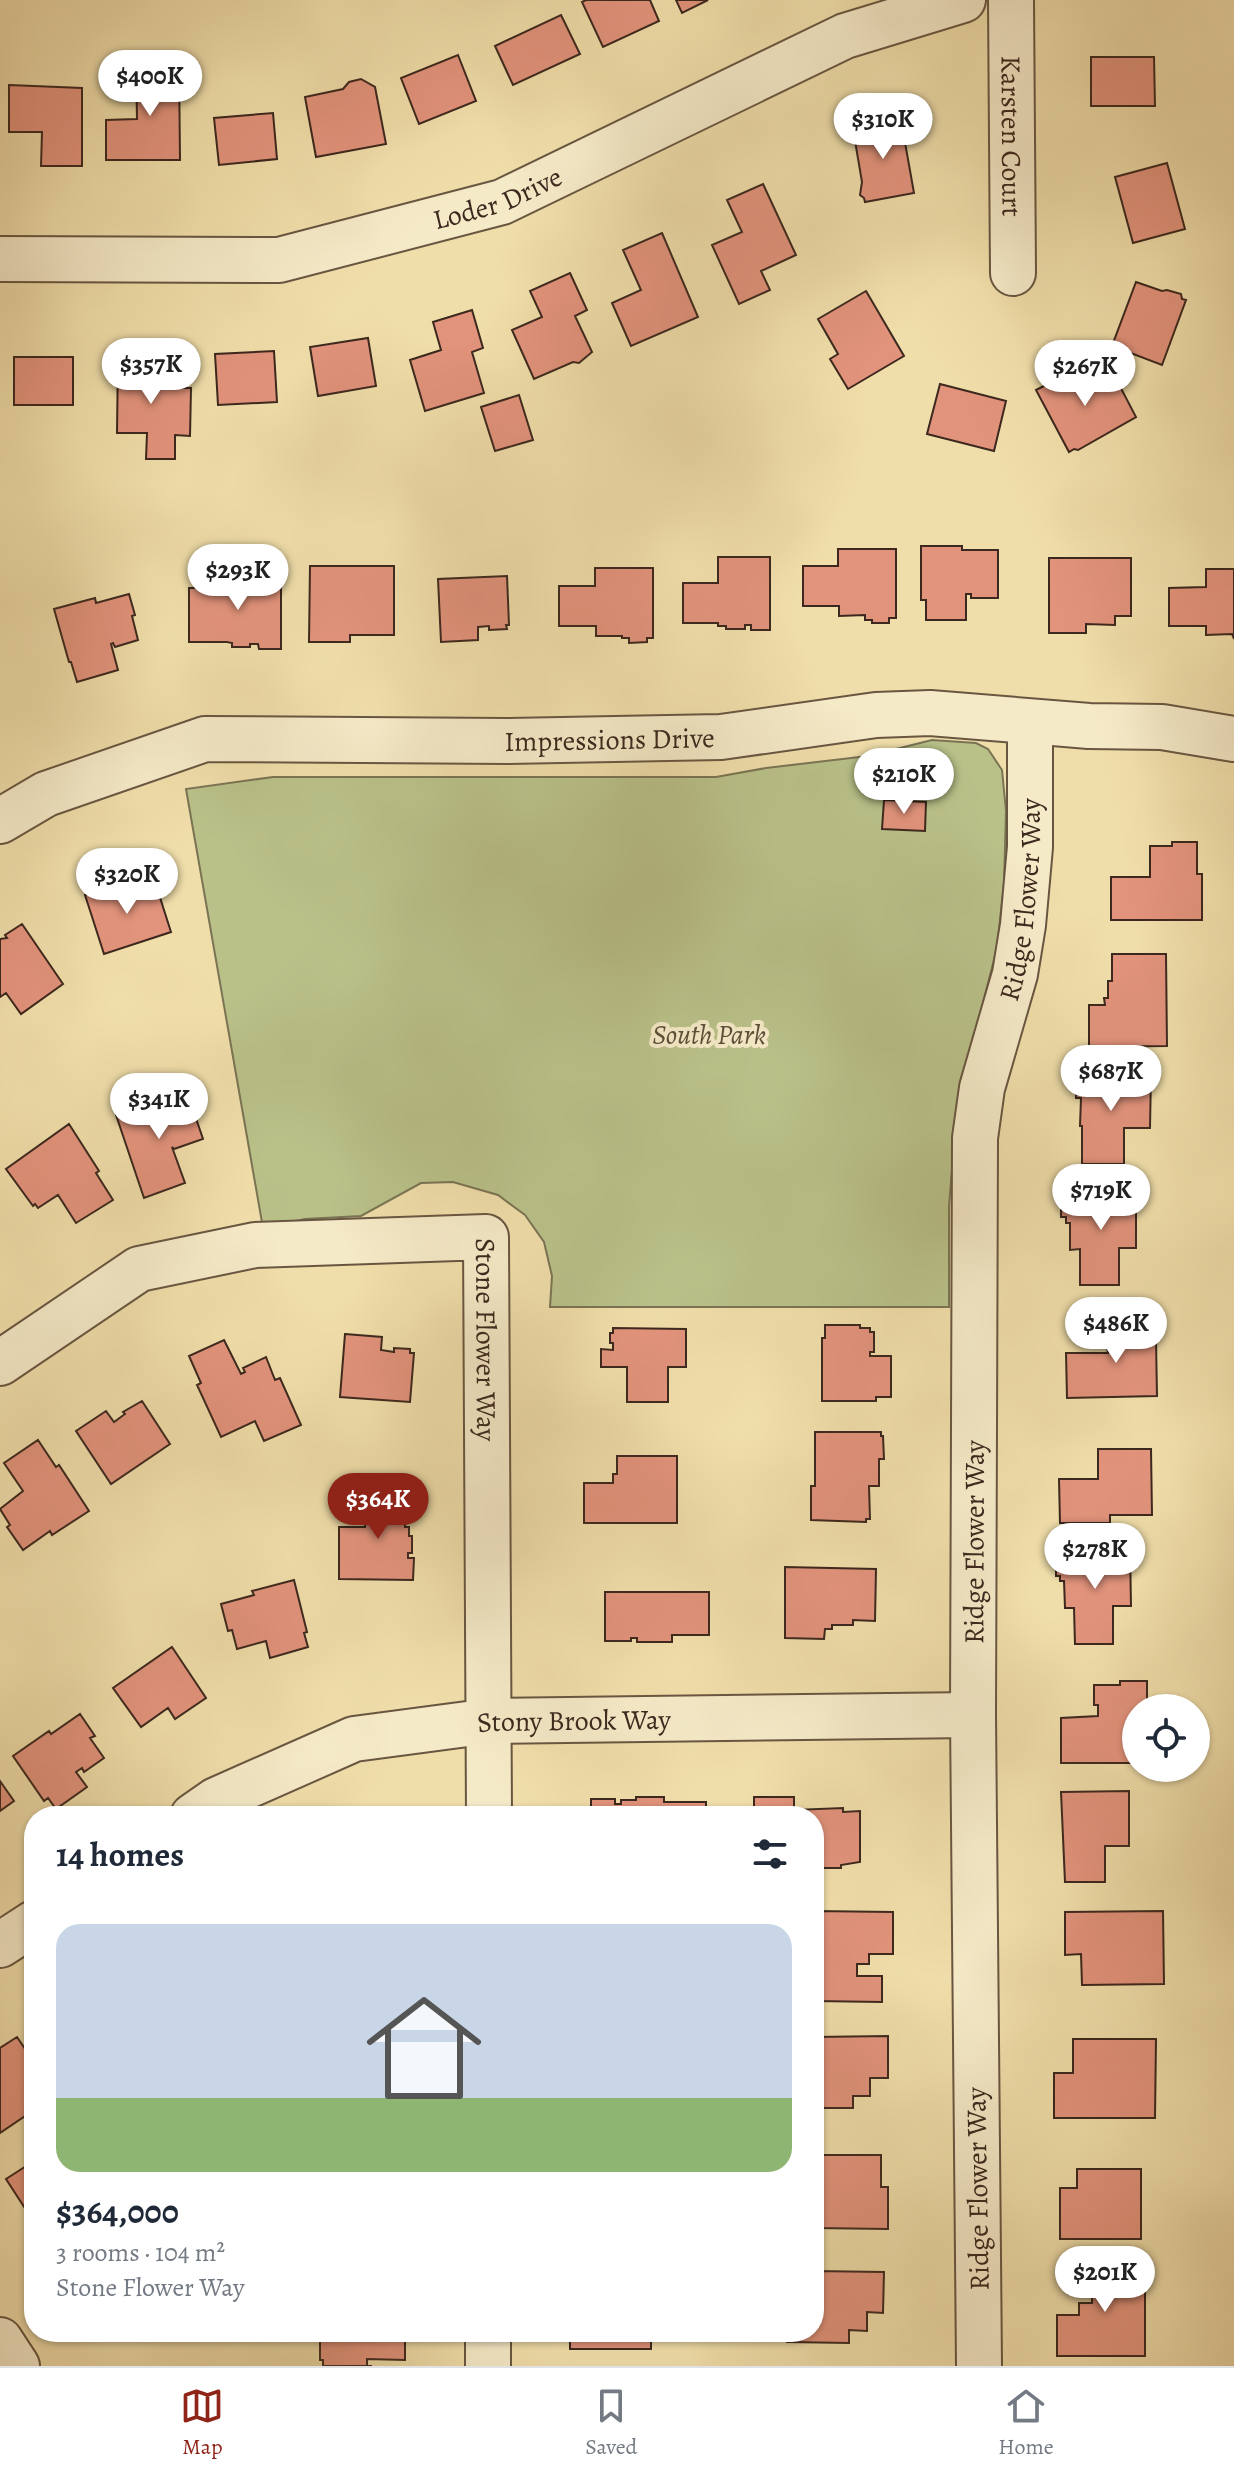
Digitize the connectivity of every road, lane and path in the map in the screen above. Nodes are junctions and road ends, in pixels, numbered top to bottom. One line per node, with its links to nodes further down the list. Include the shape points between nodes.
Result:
1 (963, 0): 3 (street, Loder Drive, via 845,36 502,202 279,260)
2 (1011, 0): 4 (street, Karsten Court)
3 (0, 259)
4 (1013, 273)
5 (1030, 723): 6 (street, Impressions Drive, via 1162,727); 7 (street, Impressions Drive, via 930,713 876,715 721,737 205,739 46,794); 9 (street, Ridge Flower Way, via 1030,847 1023,925 1015,974 982,1088 975,1138)
6 (1234, 739)
7 (0, 821)
8 (0, 1363): 10 (street, Stone Flower Way, via 139,1269 255,1245 486,1237)
9 (973, 1715): 10 (street, Stony Brook Way); 19 (street, Ridge Flower Way)
10 (490, 1721): 11 (street, Stony Brook Way, via 354,1739); 12 (street, Stone Flower Way)
11 (207, 1806)
12 (489, 1806)
13 (24, 1929): 14 (street)
14 (0, 1945)
15 (0, 2340): 17 (street)
16 (488, 2342): 18 (street)
17 (17, 2366)
18 (488, 2366)
19 (979, 2366)

